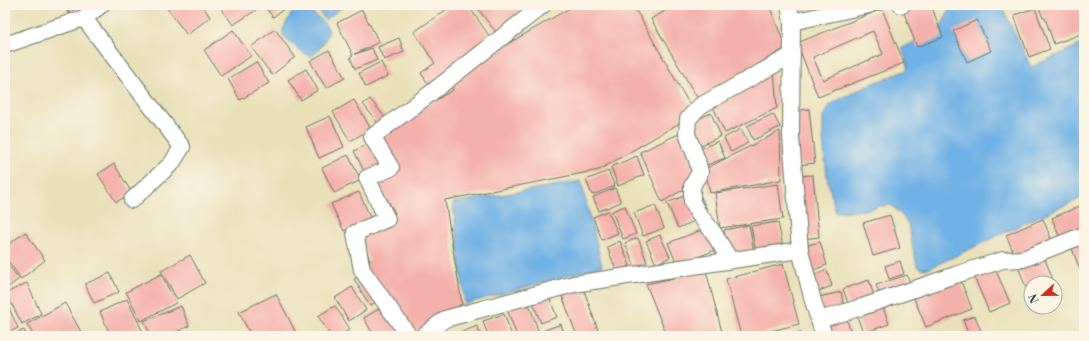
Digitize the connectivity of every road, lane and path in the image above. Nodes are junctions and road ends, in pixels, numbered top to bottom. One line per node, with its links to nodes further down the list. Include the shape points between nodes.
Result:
1 (101, 5): 5 (street)
2 (543, 5): 14 (street, via 372,137 391,168 367,178 387,219 355,233 362,270)
3 (789, 5): 6 (street)
4 (869, 5): 6 (street)
5 (84, 18): 7 (street); 9 (street, via 182,147 172,164)
6 (792, 22): 8 (street)
7 (5, 45)
8 (792, 55): 11 (street, via 791,137); 12 (street, via 700,106 688,118 687,134 700,172 692,186 692,202)
9 (132, 200)
10 (1084, 235): 13 (street, via 1023,259 1003,260)
11 (800, 250): 12 (street); 13 (street)
12 (730, 260): 15 (street, via 574,284 445,319)
13 (819, 320): 16 (street)
14 (409, 336)
15 (424, 336)
16 (824, 336)

